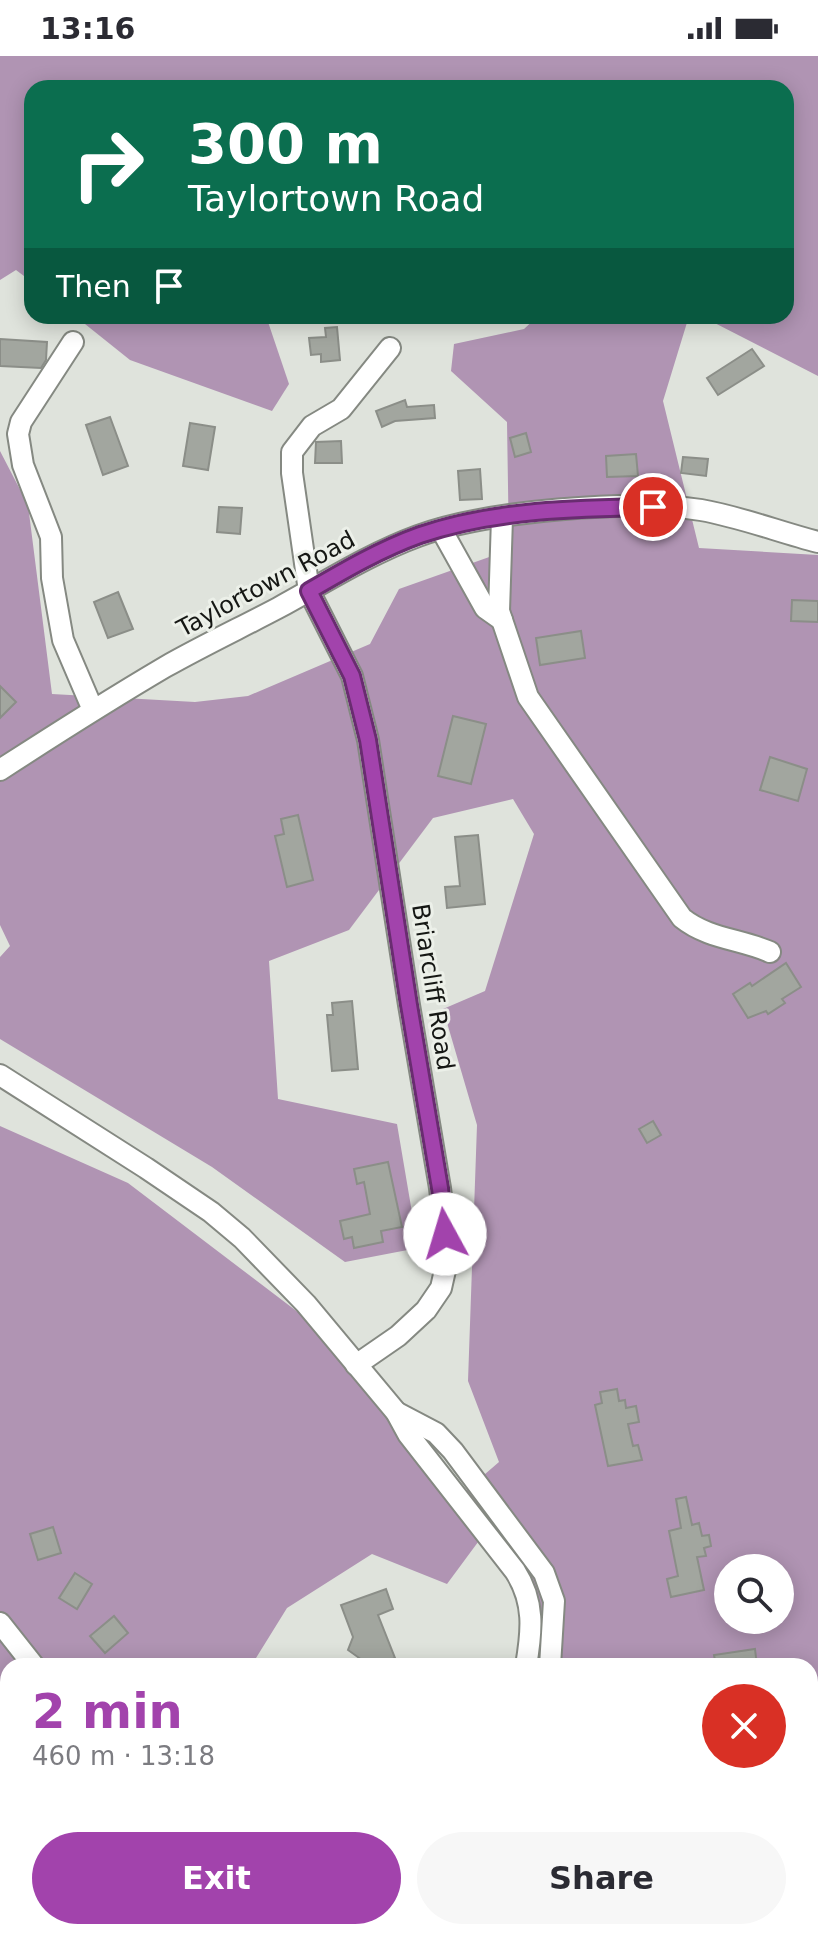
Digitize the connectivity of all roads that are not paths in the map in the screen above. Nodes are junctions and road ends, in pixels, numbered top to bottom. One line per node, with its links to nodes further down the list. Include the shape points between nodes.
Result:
1 (73, 342): 8 (street, via 18,434 23,465 51,537 63,640)
2 (390, 348): 6 (street, Briarcliff Road, via 341,409 312,426 292,452)
3 (502, 518): 4 (street, Taylortown Road); 5 (street, Taylortown Road, via 595,508 698,510); 7 (street)
4 (441, 529): 6 (street, Taylortown Road, via 381,552); 7 (street, via 485,608)
5 (818, 542)
6 (309, 591): 8 (street, Taylortown Road); 12 (street, Briarcliff Road, via 352,676 368,740 448,1257 441,1288 426,1310)
7 (502, 620): 10 (street, via 528,697 682,918 708,935)
8 (93, 710): 9 (street, Taylortown Road)
9 (0, 770)
10 (770, 952)
11 (0, 1075): 12 (street, via 221,1220 272,1266)
12 (356, 1365): 13 (street)
13 (396, 1412): 14 (street, via 436,1433); 15 (street)
14 (533, 1556): 15 (street); 19 (street, via 554,1601)
15 (515, 1571): 18 (street, via 525,1586 532,1621)
16 (0, 1623): 17 (street)
17 (28, 1658)
18 (527, 1658)
19 (550, 1658)

